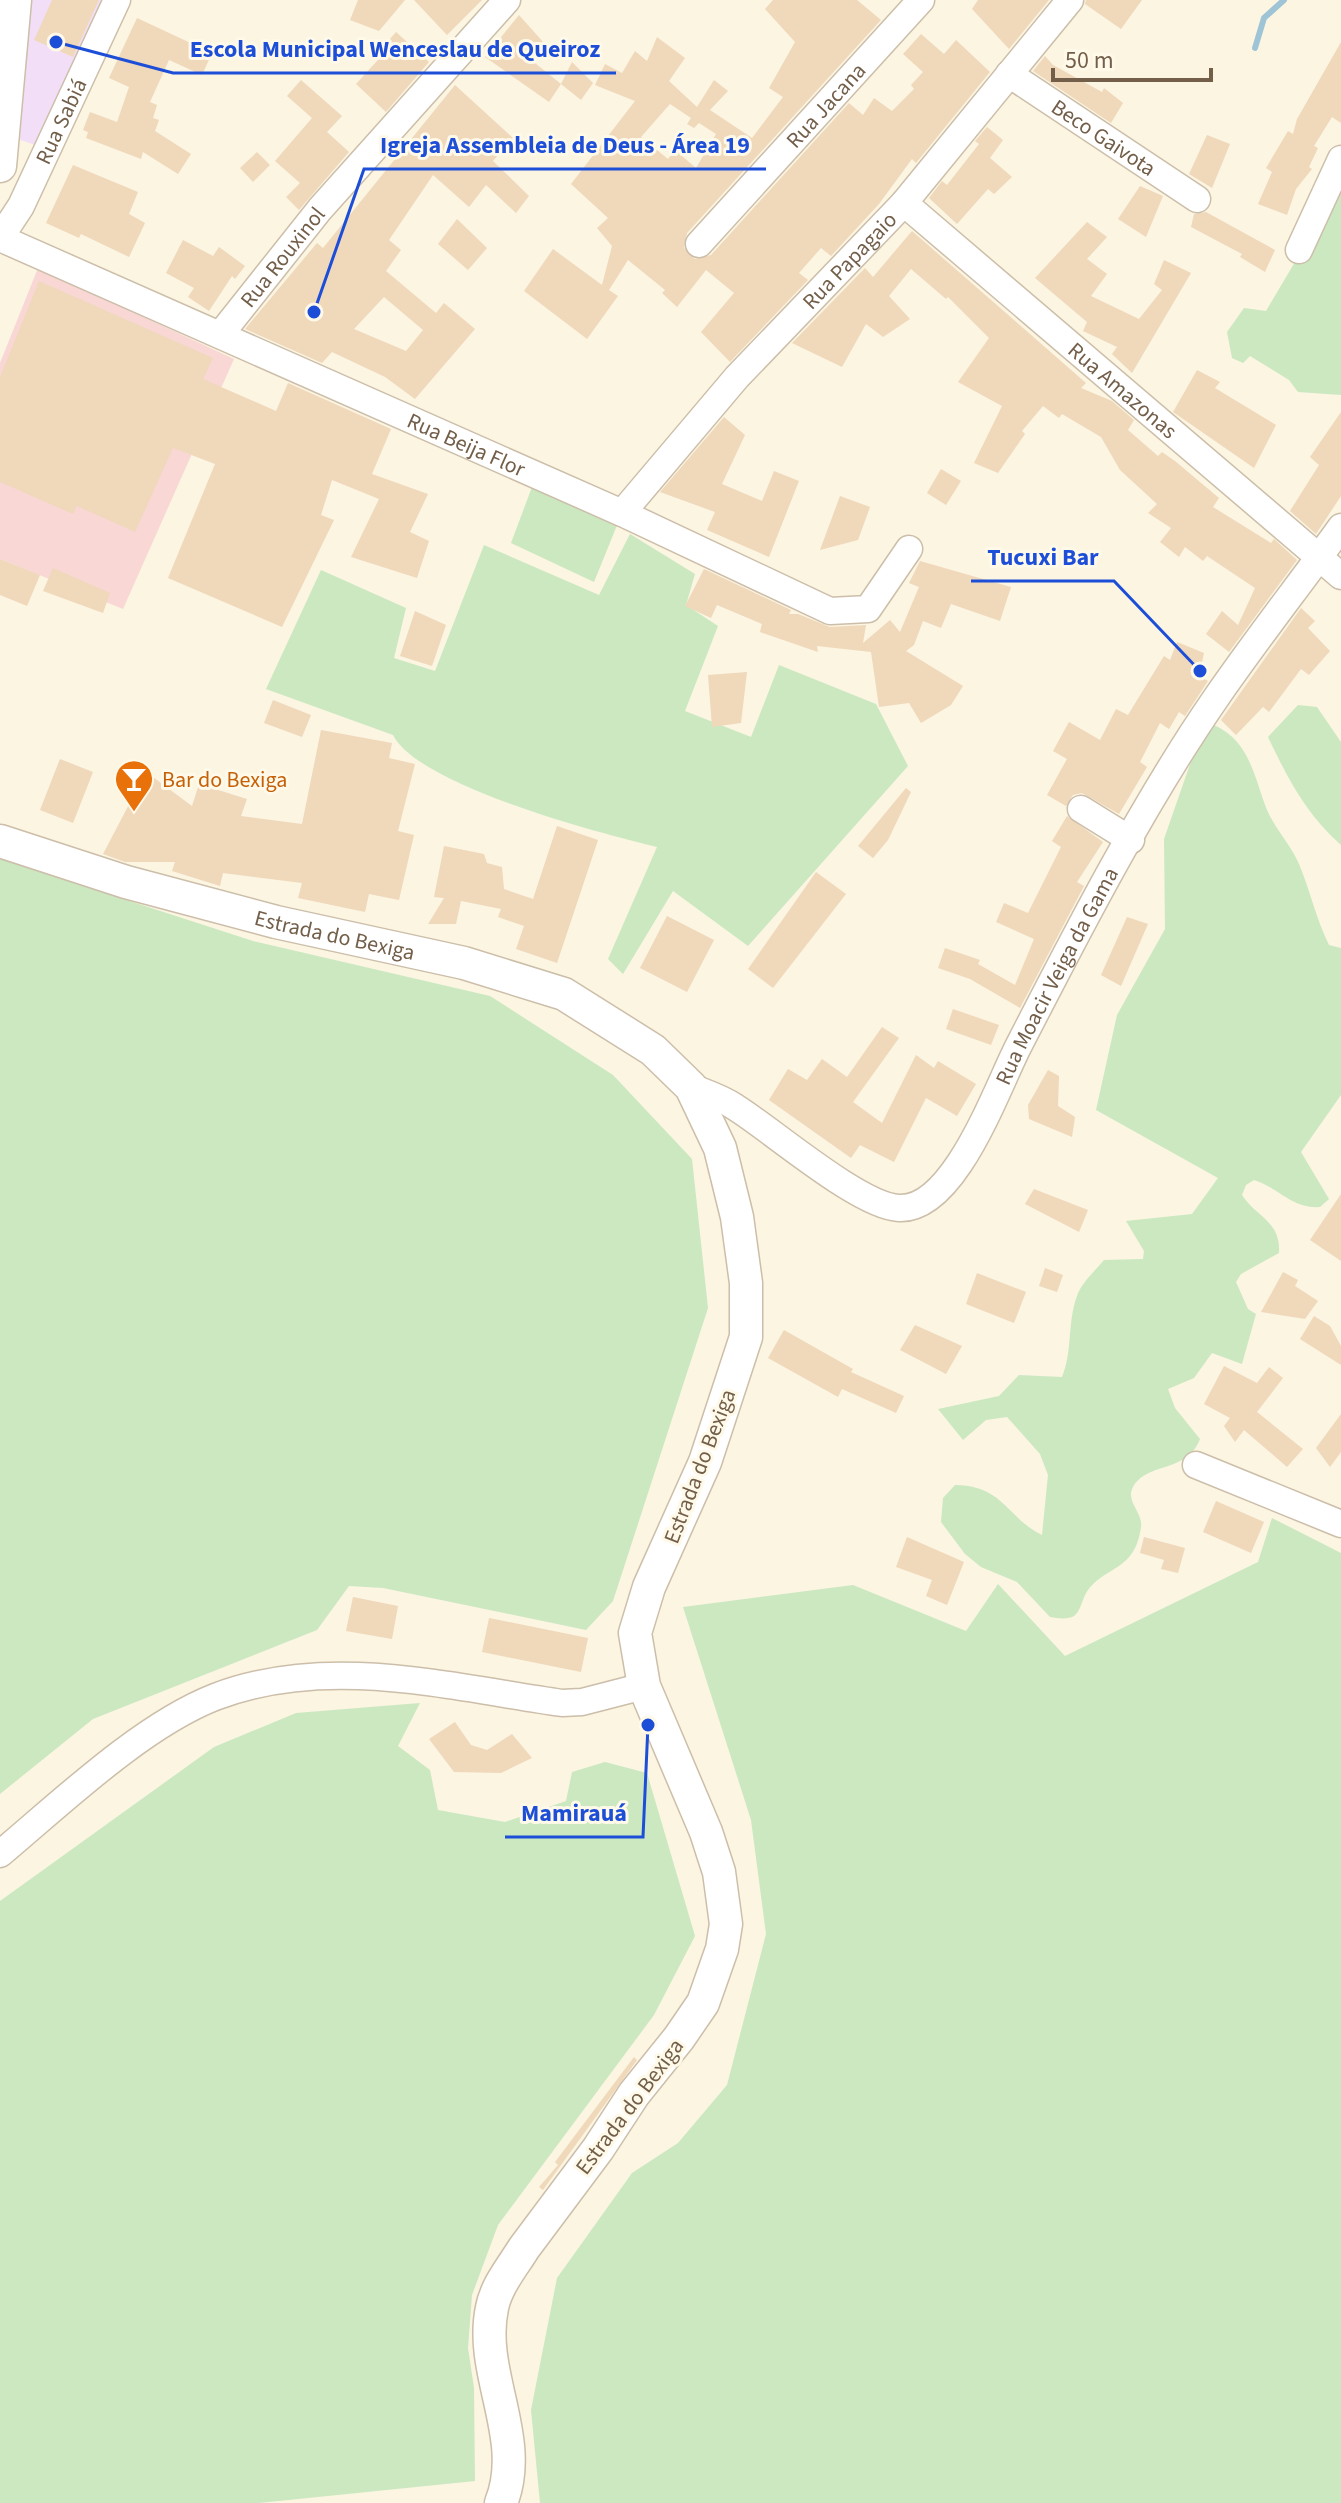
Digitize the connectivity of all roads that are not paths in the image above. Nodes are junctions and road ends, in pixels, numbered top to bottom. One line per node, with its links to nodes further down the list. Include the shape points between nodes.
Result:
1 (15, 0): 8 (street)
2 (117, 0): 11 (street, Rua Sabiá, via 21,206)
3 (507, 0): 14 (street, Rua Rouxinol, via 320,209)
4 (1070, 0): 6 (street, Rua Papagaio)
5 (920, 1): 12 (street, Rua Jacana)
6 (1009, 74): 9 (street, Beco Gaivota); 10 (street, Rua Papagaio)
7 (1341, 159): 13 (street)
8 (0, 166)
9 (1197, 199)
10 (904, 203): 15 (street, Rua Papagaio, via 737,377); 18 (street, Rua Amazonas)
11 (0, 238): 14 (street, Rua Beija Flor)
12 (699, 244)
13 (1299, 250)
14 (220, 335): 15 (street, Rua Beija Flor)
15 (622, 513): 17 (street, Rua Beija Flor, via 830,611 868,609)
16 (1341, 527): 18 (street, Rua Moacir Veiga da Gama)
17 (909, 549)
18 (1319, 557): 19 (street, Rua Amazonas); 21 (street, Rua Moacir Veiga da Gama, via 1215,699)
19 (1341, 576)
20 (1081, 809): 21 (street)
21 (1131, 840): 23 (street, Rua Moacir Veiga da Gama, via 977,1134 948,1181 926,1203 898,1208 849,1187 733,1106)
22 (0, 841): 23 (street, Estrada do Bexiga, via 126,882 464,963 564,994 653,1050)
23 (691, 1087): 26 (street, Estrada do Bexiga, via 720,1148 737,1217 746,1283 746,1337 705,1462 649,1587 635,1633)
24 (1196, 1465): 25 (street)
25 (1341, 1524)
26 (644, 1686): 27 (street, via 562,1703 429,1680 328,1677 251,1688 215,1698 121,1755); 28 (street, Estrada do Bexiga, via 719,1872 726,1924 722,1949 703,2003 499,2289 491,2330 504,2431 511,2448)
27 (0, 1854)
28 (501, 2503)

